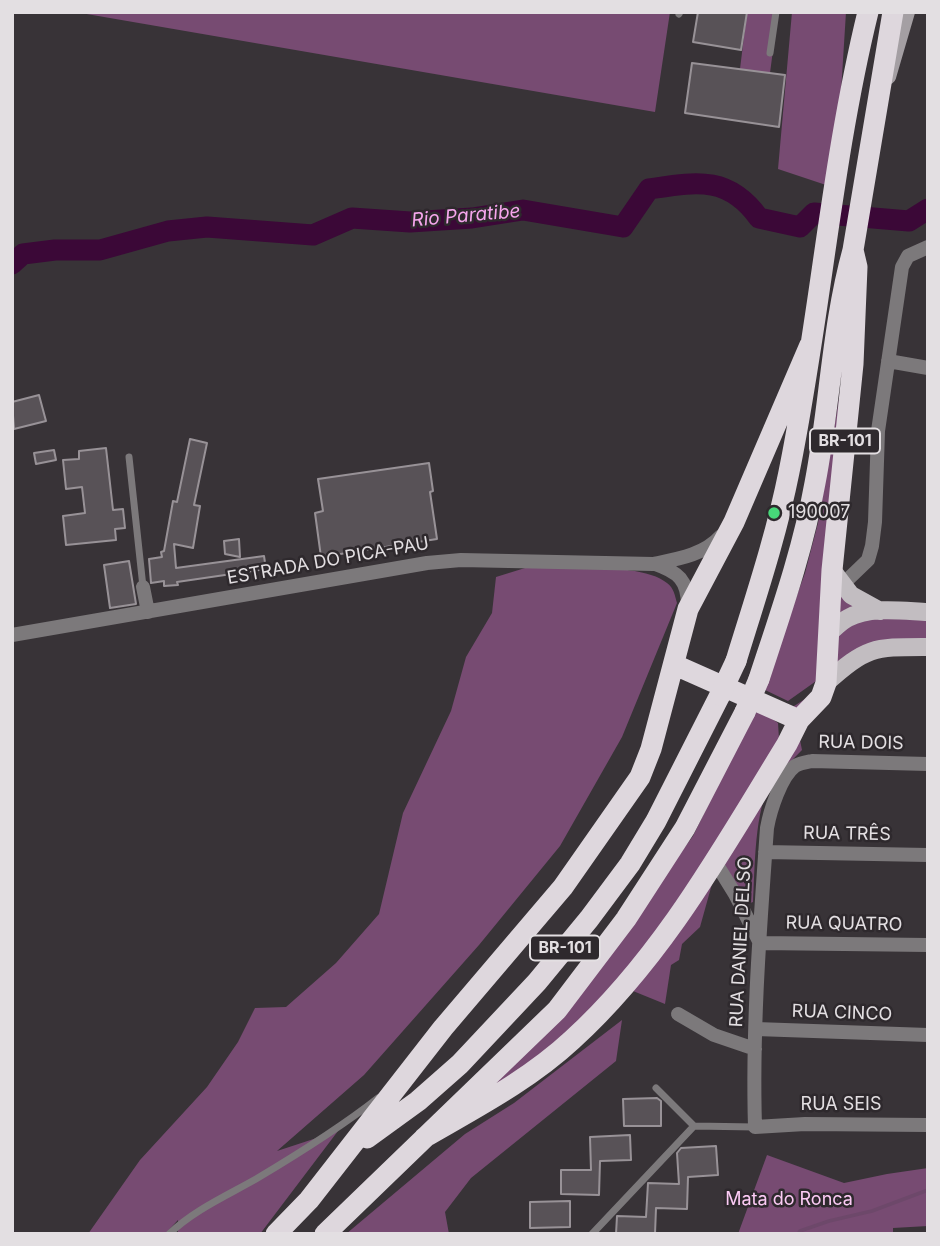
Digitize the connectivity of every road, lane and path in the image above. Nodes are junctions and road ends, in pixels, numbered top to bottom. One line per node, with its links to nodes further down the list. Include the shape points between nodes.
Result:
1 (776, 12): 7 (lane)
2 (860, 12): 6 (main road)
3 (868, 12): 6 (highway, BR-101)
4 (894, 12): 8 (highway, BR-101)
5 (908, 12): 8 (main road, via 895,64)
6 (861, 42): 11 (highway, BR-101)
7 (770, 54)
8 (876, 111): 9 (highway, BR-101)
9 (854, 241): 17 (highway, BR-101, via 853,364); 45 (highway, BR-101, bridge, via 815,483 795,570 745,712 685,828 626,919 557,1010)
10 (928, 247): 12 (street, via 908,256 902,267)
11 (810, 345): 15 (highway); 46 (highway, BR-101, bridge, via 789,473 736,661 656,821 589,919 520,1001 418,1101)
12 (888, 361): 13 (street); 17 (street, via 878,431 872,546 868,560)
13 (928, 368)
14 (129, 457): 18 (lane)
15 (734, 522): 16 (street, ESTRADA DO PICA-PAU, via 711,547); 19 (highway)
16 (653, 564): 19 (street, ESTRADA DO PICA-PAU, via 672,570 681,579 688,592); 21 (street, ESTRADA DO PICA-PAU, via 427,562)
17 (837, 578): 20 (main road, via 851,595); 23 (highway, BR-101)
18 (143, 587): 21 (street)
19 (688, 609): 26 (highway)
20 (880, 611): 22 (main road); 23 (main road, via 847,618)
21 (148, 612): 24 (street, ESTRADA DO PICA-PAU)
22 (928, 612)
23 (830, 632): 27 (highway)
24 (12, 635)
25 (928, 647): 27 (main road, via 873,650 854,659)
26 (675, 664): 28 (highway); 40 (highway, via 640,777 563,887)
27 (826, 684): 28 (highway, via 821,697)
28 (799, 720): 33 (highway)
29 (928, 764): 30 (street, RUA DOIS, via 822,761)
30 (795, 766): 31 (street, RUA DANIEL DELSO, via 771,808)
31 (765, 852): 32 (street, RUA TRÊS); 34 (street, RUA DANIEL DELSO)
32 (928, 855)
33 (714, 860): 34 (street); 45 (highway, via 649,957 572,1040 512,1085)
34 (760, 943): 35 (street, RUA QUATRO); 37 (street, RUA DANIEL DELSO)
35 (928, 945)
36 (678, 1014): 39 (street, via 715,1035)
37 (756, 1029): 38 (street, RUA CINCO); 39 (street, RUA DANIEL DELSO)
38 (928, 1035)
39 (755, 1049): 44 (street, RUA DANIEL DELSO)
40 (412, 1067): 46 (highway); 47 (lane, via 340,1126)
41 (656, 1088): 43 (lane)
42 (928, 1125): 44 (street, RUA SEIS)
43 (694, 1126): 44 (lane); 50 (lane)
44 (755, 1127)
45 (425, 1137): 49 (highway, BR-101)
46 (349, 1152): 48 (highway, BR-101)
47 (169, 1234)
48 (276, 1234)
49 (324, 1234)
50 (592, 1234)

